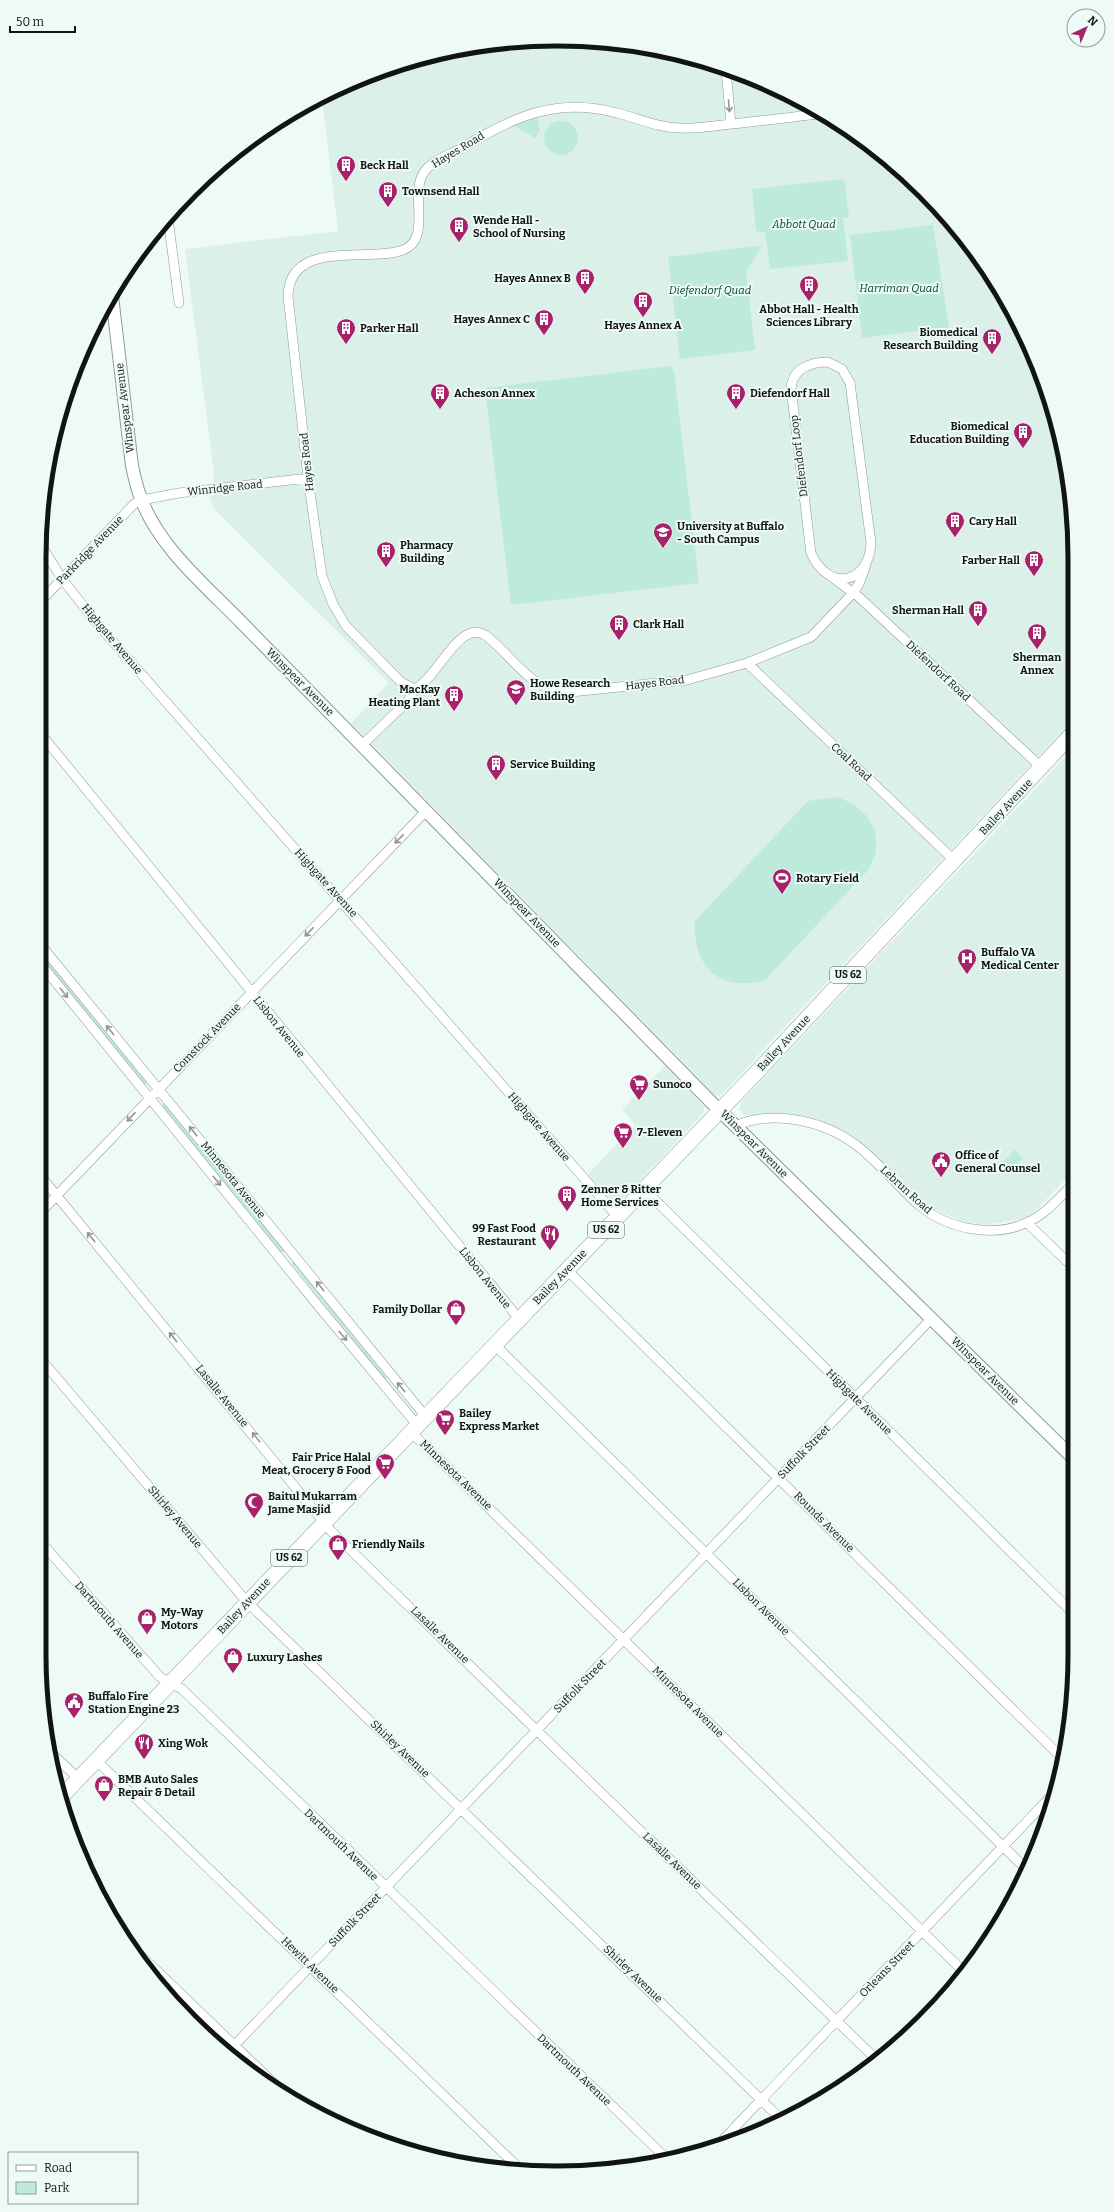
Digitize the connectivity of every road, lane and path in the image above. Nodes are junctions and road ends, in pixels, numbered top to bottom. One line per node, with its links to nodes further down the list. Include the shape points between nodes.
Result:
1 (726, 75): 3 (street, one-way to 3)
2 (813, 115): 3 (street, Hayes Road)
3 (731, 124): 7 (street, Hayes Road, via 704,128 669,128 617,113 576,107 545,109 526,114 469,143 424,171 418,187 418,233 414,242 407,248 323,259 300,266 292,278 288,296)
4 (169, 225): 5 (street)
5 (179, 303)
6 (112, 305): 8 (street, Winspear Avenue, via 132,466)
7 (308, 478): 8 (street, Winridge Road); 16 (street, Hayes Road, via 319,564 333,604 355,636 401,682)
8 (142, 500): 12 (street, Parkridge Avenue, via 134,504); 19 (street, Winspear Avenue, via 159,531 183,562)
9 (46, 553): 12 (street, Highgate Avenue)
10 (866, 564): 11 (street, via 846,579); 11 (street, Diefendorf Loop, via 871,552 871,543 850,383 846,373 834,364 813,363 800,370 794,377 791,388 810,546 814,559); 13 (street, Hayes Road)
11 (831, 577): 13 (street, Diefendorf Road)
12 (62, 579): 14 (street, Parkridge Avenue); 23 (street, Highgate Avenue)
13 (853, 593): 15 (street, Hayes Road, via 811,637); 20 (street, Diefendorf Road)
14 (46, 596)
15 (747, 663): 16 (street, Hayes Road, via 687,680 561,693 533,681 488,637 474,632 459,639 426,681); 22 (street, Coal Road)
16 (414, 689): 19 (street, via 408,701)
17 (1068, 738): 20 (main road, Bailey Avenue / US 62)
18 (46, 740): 26 (street, Lisbon Avenue)
19 (362, 745): 21 (street, Winspear Avenue)
20 (1042, 768): 22 (main road, Bailey Avenue / US 62)
21 (426, 811): 23 (street, Comstock Avenue, one-way to 23); 29 (street, Winspear Avenue)
22 (955, 861): 29 (main road, Bailey Avenue / US 62)
23 (341, 900): 26 (street, Comstock Avenue, one-way to 26); 36 (street, Highgate Avenue)
24 (46, 951): 27 (street, Minnesota Avenue, one-way to 24)
25 (46, 970): 28 (street, Minnesota Avenue, one-way to 28)
26 (251, 992): 27 (street, Comstock Avenue); 43 (street, Lisbon Avenue)
27 (158, 1089): 28 (street, Comstock Avenue); 38 (street, Minnesota Avenue, one-way to 27)
28 (150, 1097): 34 (street, Comstock Avenue, one-way to 34); 39 (street, Minnesota Avenue, one-way to 39)
29 (720, 1111): 30 (street, Winspear Avenue); 33 (main road, Bailey Avenue / US 62)
30 (735, 1126): 37 (street, Lebrun Road, via 759,1119 789,1119 816,1125 857,1145 922,1207 948,1222 976,1230 1013,1228); 42 (street, Winspear Avenue)
31 (46, 1182): 34 (street, Lasalle Avenue)
32 (1068, 1188): 37 (street, Lebrun Road, via 1041,1215)
33 (644, 1190): 36 (main road, Bailey Avenue / US 62); 46 (street, Highgate Avenue)
34 (57, 1196): 35 (street, Comstock Avenue); 50 (street, Lasalle Avenue, one-way to 34)
35 (46, 1207)
36 (618, 1217): 41 (main road, Bailey Avenue / US 62)
37 (1028, 1223): 40 (street)
38 (293, 1252): 39 (street); 47 (street, Minnesota Avenue, one-way to 38)
39 (282, 1261): 47 (street, Minnesota Avenue, one-way to 47)
40 (1068, 1262)
41 (568, 1270): 43 (main road, Bailey Avenue / US 62); 49 (street, Rounds Avenue)
42 (932, 1318): 46 (street, Suffolk Street); 48 (street, Winspear Avenue)
43 (520, 1320): 44 (main road, Bailey Avenue / US 62)
44 (495, 1345): 47 (main road, Bailey Avenue / US 62); 52 (street, Lisbon Avenue)
45 (46, 1365): 53 (street, Shirley Avenue)
46 (855, 1398): 49 (street, Suffolk Street); 54 (street, Highgate Avenue)
47 (418, 1425): 50 (main road, Bailey Avenue / US 62); 55 (street, Minnesota Avenue)
48 (1068, 1453)
49 (779, 1478): 52 (street, Suffolk Street); 58 (street, Rounds Avenue)
50 (325, 1522): 53 (main road, Bailey Avenue / US 62); 57 (street, Lasalle Avenue)
51 (46, 1548): 56 (street, Dartmouth Avenue, via 160,1678)
52 (707, 1554): 55 (street, Suffolk Street); 65 (street, Lisbon Avenue)
53 (247, 1602): 56 (main road, Bailey Avenue / US 62); 64 (street, Shirley Avenue)
54 (1068, 1608)
55 (625, 1640): 57 (street, Suffolk Street); 68 (street, Minnesota Avenue)
56 (171, 1684): 60 (main road, Bailey Avenue / US 62); 67 (street, Dartmouth Avenue, via 182,1689)
57 (538, 1730): 64 (street, Suffolk Street); 72 (street, Lasalle Avenue)
58 (1058, 1754)
59 (57, 1758): 61 (street)
60 (96, 1760): 61 (main road, Bailey Avenue / US 62); 70 (street, Hewitt Avenue)
61 (79, 1779): 62 (main road, Bailey Avenue / US 62)
62 (65, 1793)
63 (1047, 1801): 65 (street, Orleans Street)
64 (462, 1809): 67 (street, Suffolk Street); 77 (street, Shirley Avenue)
65 (1003, 1847): 66 (street, Lisbon Avenue); 68 (street, Orleans Street)
66 (1022, 1865)
67 (386, 1888): 70 (street, Suffolk Street); 80 (street, Dartmouth Avenue)
68 (922, 1932): 71 (street, Minnesota Avenue); 72 (street, Orleans Street)
69 (152, 1966): 73 (street)
70 (312, 1966): 73 (street, Suffolk Street); 81 (street, Hewitt Avenue)
71 (960, 1968)
72 (837, 2021): 75 (street, Lasalle Avenue); 77 (street, Orleans Street)
73 (235, 2045): 74 (street, Suffolk Street); 76 (street)
74 (232, 2048)
75 (873, 2056)
76 (264, 2073)
77 (762, 2100): 78 (street, Shirley Avenue); 79 (street, Orleans Street)
78 (778, 2115)
79 (725, 2137)
80 (663, 2155)
81 (515, 2164)

